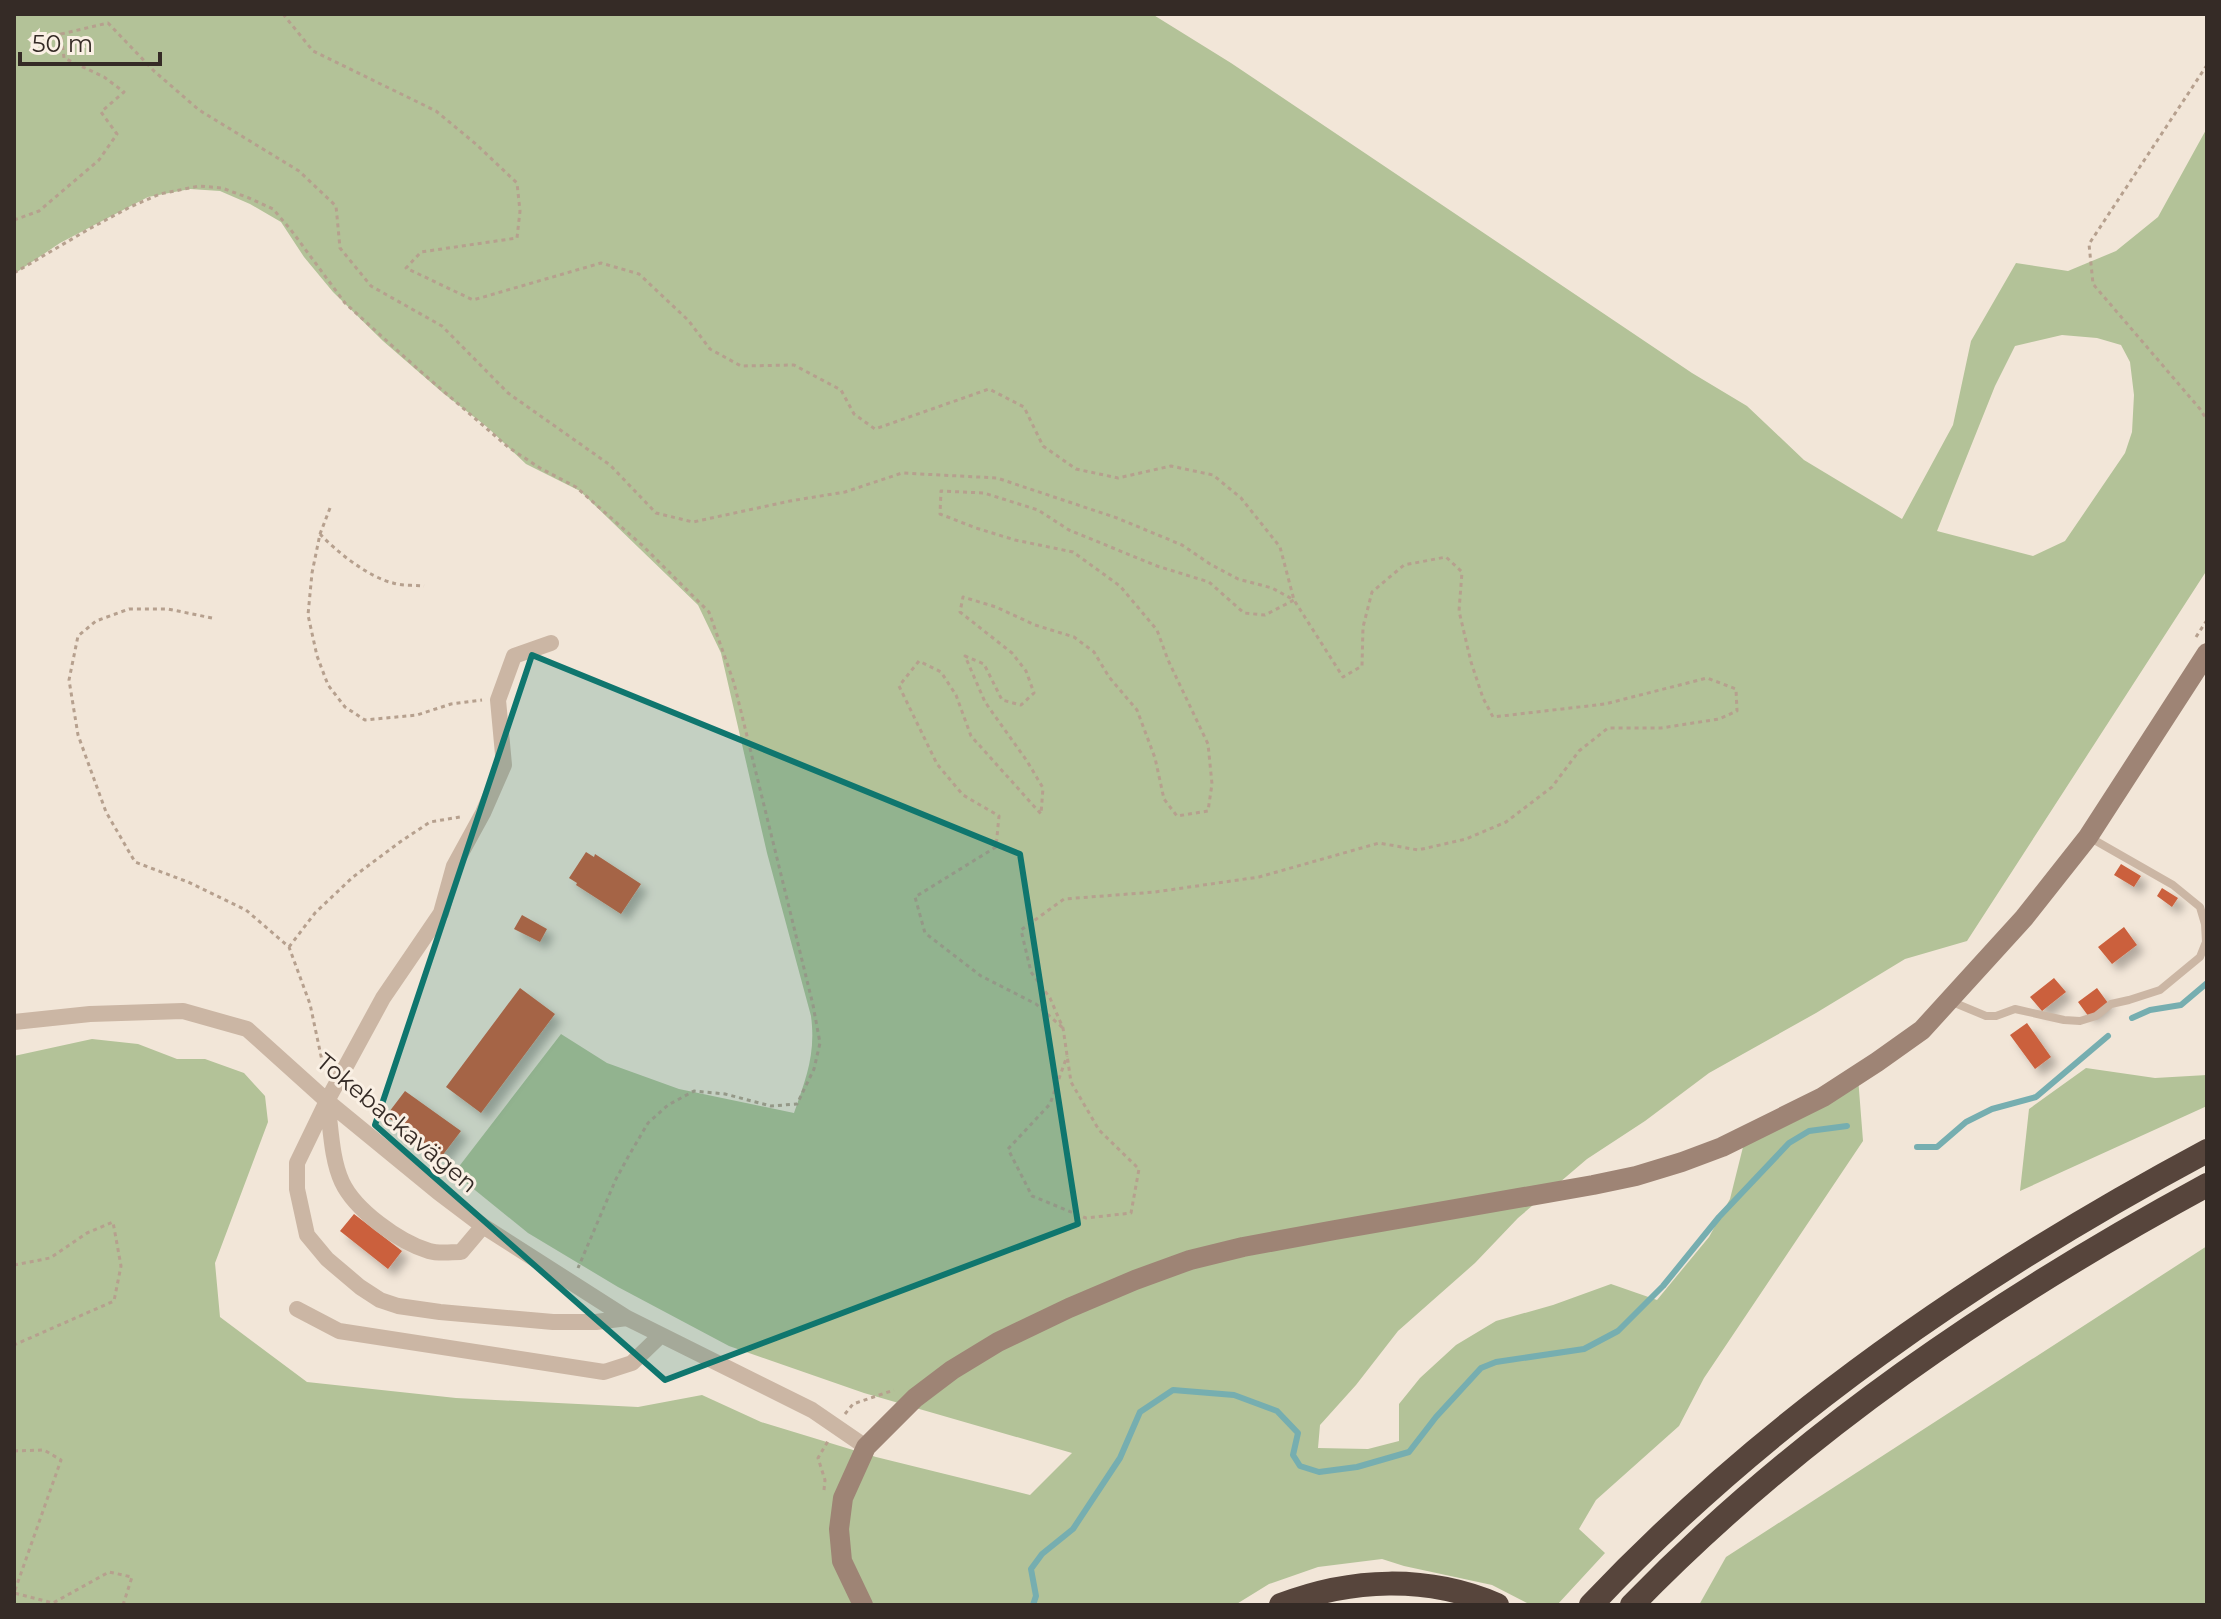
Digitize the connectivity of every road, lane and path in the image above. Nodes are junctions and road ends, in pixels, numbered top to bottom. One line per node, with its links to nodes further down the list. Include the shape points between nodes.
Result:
1 (283, 14): 8 (path, via 313,51 436,111 517,183 517,238 421,252 406,268 473,300 601,263 639,274 710,349 741,366 794,365 841,390 854,414 875,429 989,389 1024,407 1043,446 1076,469 1118,478 1171,466 1213,475 1241,498 1280,547)
2 (2207, 65): 4 (path, via 2089,244 2093,284)
3 (14, 220): 8 (path, via 39,211 99,160 117,134 101,112 124,92 64,58 61,34 108,23 199,110 299,171 336,206 340,248 371,286 442,326 508,393 610,465 656,513 693,522 845,492 902,473 997,478 1117,518 1182,545 1238,579)
4 (2207, 420)
5 (330, 508): 6 (path)
6 (320, 534): 7 (path, via 355,564 391,583); 13 (path, via 308,615 328,685 345,707 365,720)
7 (424, 586)
8 (1294, 600): 19 (path, via 1343,677 1362,666 1363,627 1372,592 1404,565 1446,557 1462,572 1459,611 1471,662 1493,717 1605,704 1707,678 1736,689 1737,711 1661,728 1608,728 1579,751 1552,787 1506,822 1466,839 1418,850 1379,843 1259,877 1064,899 1021,930 1031,972); 19 (path, via 1265,615 1244,613 1209,582 1069,530 1038,510 984,493 941,491 940,514 1015,540 1073,552 1120,586 1157,630 1208,744 1208,811 1177,816 1164,799 1137,710 1094,652 1074,637 963,597 960,612 1012,653 1034,693 1021,705 1002,700 984,664 965,656 985,702 1043,788 1041,814 971,736 941,672 919,661 899,686 937,764 963,795 999,816 996,847 915,897 925,933 981,976 1036,1004)
9 (212, 618): 16 (path, via 168,609 129,609 96,621 78,636 69,680 78,735 106,812 135,862 246,910)
10 (2207, 620): 12 (path)
11 (551, 643): 13 (street, via 514,656)
12 (2198, 650): 15 (street)
13 (498, 700): 14 (street, via 504,765)
14 (483, 813): 16 (path, via 430,822 410,835 353,877); 21 (street, via 454,866 441,913 383,998)
15 (2088, 837): 17 (street); 17 (lane, via 2173,885 2200,907 2206,942 2200,957 2160,990 2111,1004 2080,1021 2015,1009 1986,1016)
16 (289, 947): 21 (path, via 310,1004)
17 (1949, 1001): 32 (street, via 1922,1030 1823,1097 1682,1162 1593,1185 1243,1247 1122,1285 998,1342 952,1370)
18 (14, 1022): 21 (street, Tokebackavägen, via 183,1011 247,1029)
19 (1063, 1028): 20 (path)
20 (1067, 1056): 20 (path, via 1071,1082 1099,1130 1139,1169 1131,1213 1086,1218 1032,1196 1008,1149 1050,1104)
21 (327, 1101): 24 (street, Tokebackavägen); 24 (street, via 343,1184 395,1236 431,1252 461,1252); 27 (street, via 297,1163 297,1189 307,1235 360,1287 398,1306 440,1312 553,1322)
22 (2207, 1151): 39 (highway, via 2021,1257 1855,1371 1769,1438)
23 (2207, 1185): 40 (highway, via 2036,1282 1877,1391 1784,1464)
24 (483, 1226): 27 (street, Tokebackavägen)
25 (14, 1265): 29 (path, via 50,1258 113,1222 121,1266 114,1301)
26 (297, 1309): 28 (street, via 339,1331 604,1372 632,1363)
27 (627, 1318): 28 (street, Tokebackavägen)
28 (661, 1335): 31 (street, Tokebackavägen, via 812,1410)
29 (14, 1345)
30 (900, 1388): 31 (path, via 853,1404)
31 (835, 1428): 32 (street, Tokebackavägen); 34 (path, via 818,1458)
32 (866, 1447): 36 (street, via 843,1498 839,1529 842,1561)
33 (14, 1451): 35 (path, via 44,1450 61,1460 14,1593 53,1603 109,1572 132,1577)
34 (824, 1492)
35 (123, 1605)
36 (863, 1605)
37 (1281, 1605): 38 (highway, via 1367,1583 1446,1588)
38 (1497, 1605)
39 (1591, 1605)
40 (1632, 1605)

